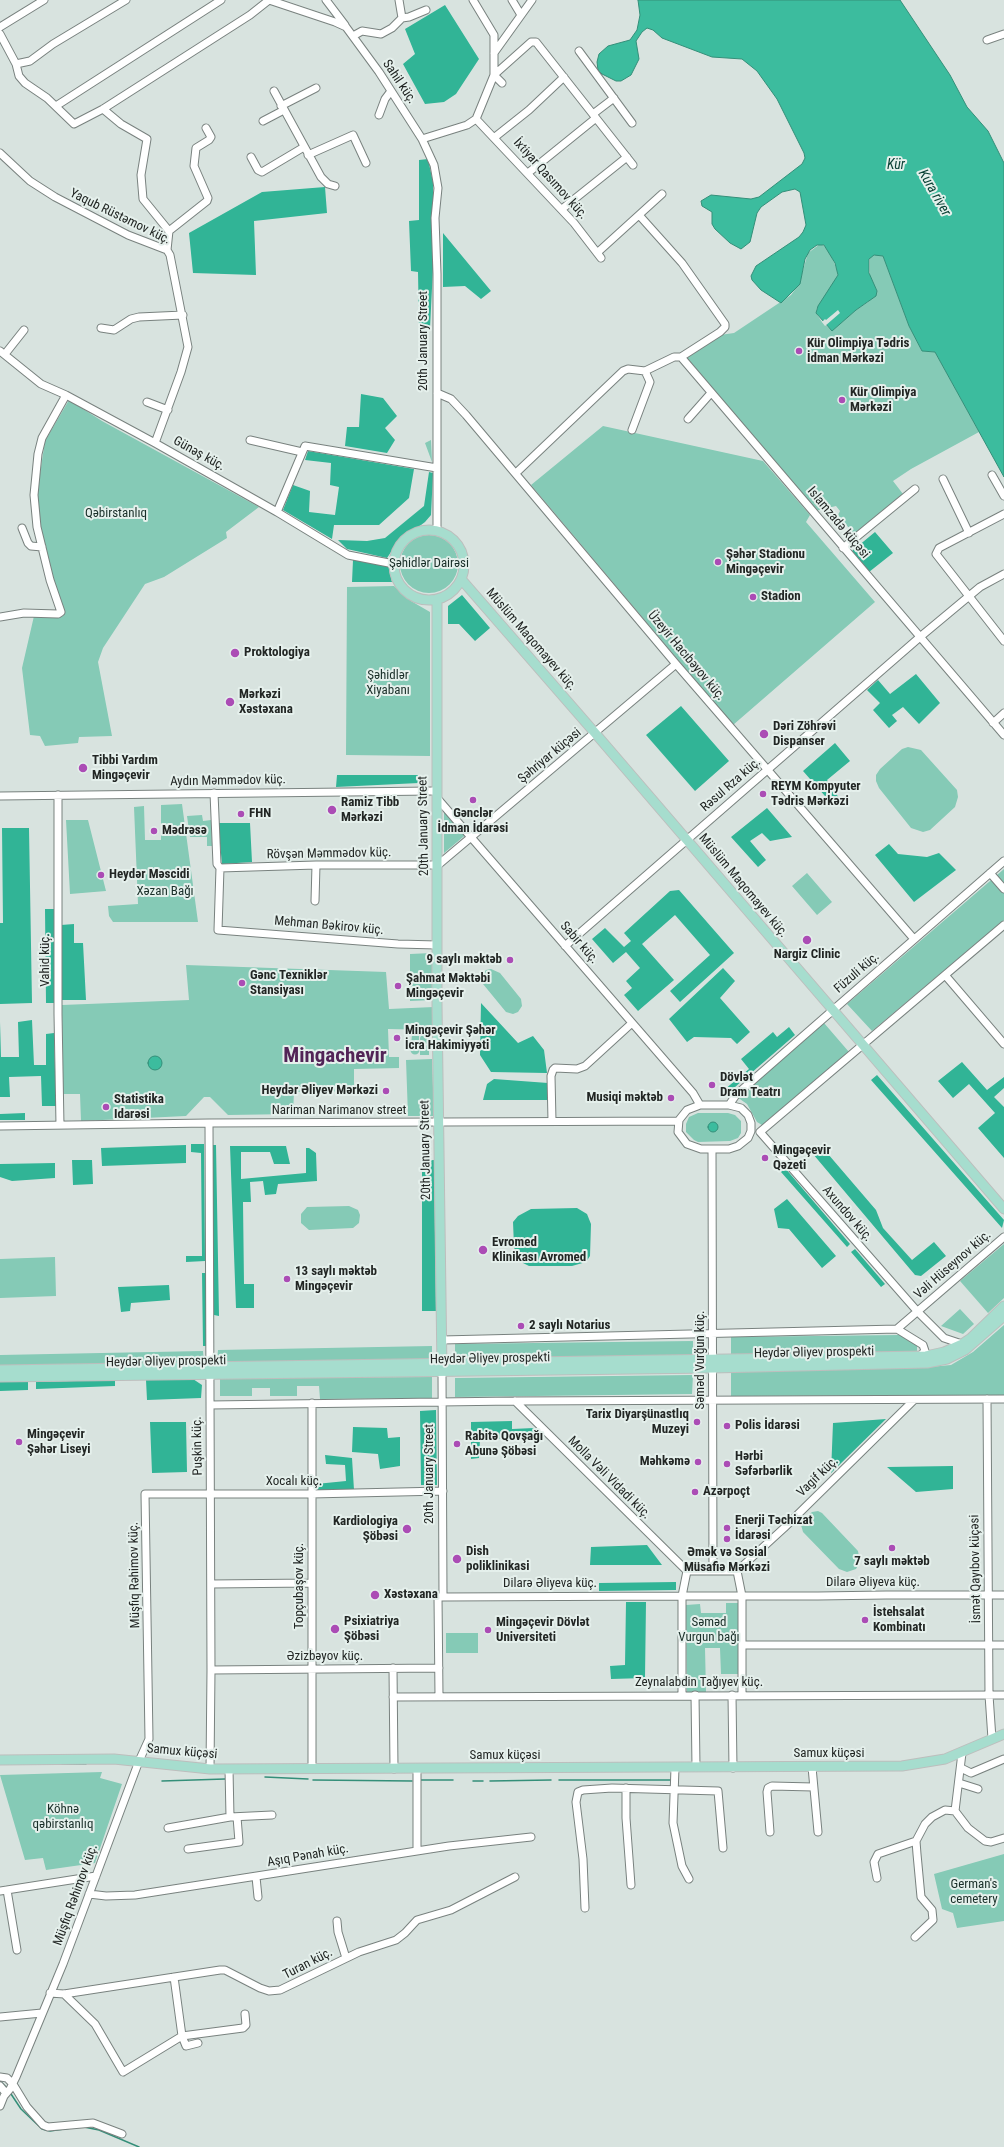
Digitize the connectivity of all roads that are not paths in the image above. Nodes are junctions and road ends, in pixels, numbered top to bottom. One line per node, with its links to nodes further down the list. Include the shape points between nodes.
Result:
1 (44, 0): 15 (street)
2 (126, 0): 23 (street, via 53,44 30,61)
3 (221, 0): 31 (street)
4 (269, 0): 13 (street); 33 (street)
5 (326, 0): 10 (street, Sahil küç.)
6 (399, 0): 14 (street)
7 (473, 0): 22 (street, via 494,35)
8 (512, 0): 12 (street)
9 (532, 0): 12 (street)
10 (331, 6): 13 (street); 16 (street, Sahil küç.)
11 (426, 10): 14 (street)
12 (521, 15): 22 (street)
13 (320, 17): 16 (street)
14 (402, 18): 19 (street, via 386,32 376,34 362,31)
15 (0, 27)
16 (346, 27): 19 (street, Sahil küç.)
17 (0, 34): 23 (street)
18 (1004, 34): 20 (street)
19 (353, 36): 29 (street, Sahil küç.)
20 (988, 40)
21 (578, 51): 30 (street)
22 (494, 53): 24 (street)
23 (16, 64): 31 (street, via 24,83)
24 (494, 75): 25 (street, via 534,41); 26 (street); 36 (street)
25 (564, 77): 35 (street); 40 (street)
26 (502, 83)
27 (316, 88): 32 (street)
28 (274, 91): 32 (street)
29 (391, 91): 34 (street); 41 (street, Sahil küç.)
30 (614, 98): 35 (street); 38 (street)
31 (56, 106): 33 (street, via 74,124)
32 (282, 108): 37 (street); 42 (street)
33 (103, 109): 55 (street, via 121,124 147,138 141,175 143,199)
34 (379, 115)
35 (594, 116): 46 (street); 50 (street)
36 (476, 119): 40 (street, İxtiyar Qasımov küç.); 41 (street, via 467,125)
37 (263, 121)
38 (632, 123)
39 (206, 128): 55 (street, via 211,137 196,148 194,166 207,201)
40 (495, 137): 50 (street, İxtiyar Qasımov küç.)
41 (422, 139): 43 (street, Sahil küç.)
42 (304, 147): 45 (street); 47 (street, via 259,172)
43 (430, 152): 63 (street, 20th January Street, via 438,188 435,218)
44 (0, 154): 56 (street, Yaqub Rüstəmov küç., via 30,181 55,197 135,238)
45 (308, 155): 48 (street, via 353,135); 51 (street, via 325,182)
46 (626, 156): 49 (street); 53 (street)
47 (251, 157)
48 (366, 163)
49 (633, 165)
50 (528, 173): 53 (street, İxtiyar Qasımov küç.)
51 (335, 186)
52 (662, 194): 54 (street)
53 (562, 209): 54 (street, İxtiyar Qasımov küç., via 599,256)
54 (639, 215): 61 (street, via 682,263 725,324 720,332)
55 (169, 231): 56 (street)
56 (166, 250): 57 (street, Yaqub Rüstəmov küç., via 172,260)
57 (183, 315): 58 (street, via 139,317 114,330); 67 (street, Yaqub Rüstəmov küç., via 188,350)
58 (101, 328)
59 (24, 330): 60 (street)
60 (2, 352): 65 (street, Günəş küç., via 37,381)
61 (681, 357): 62 (street, via 674,357); 64 (street, Islamzadə küçəsi)
62 (645, 371): 69 (street, via 650,382); 74 (street, via 623,371)
63 (437, 393): 73 (street, 20th January Street); 74 (street, Üzeyir Hacıbəyov küç., via 454,402)
64 (711, 393): 68 (street); 85 (street, Islamzadə küçəsi)
65 (66, 395): 71 (street, Günəş küç.); 84 (street, via 42,438 38,454 34,504)
66 (147, 402): 67 (street)
67 (168, 410): 71 (street, Yaqub Rüstəmov küç.)
68 (688, 419)
69 (632, 430)
70 (250, 440): 72 (street)
71 (155, 443): 79 (street, Günəş küç.)
72 (302, 452): 73 (street, via 305,446); 79 (street)
73 (436, 468): 82 (street, 20th January Street)
74 (516, 473): 94 (street, Üzeyir Hacıbəyov küç.)
75 (992, 475): 78 (street)
76 (943, 479): 83 (street)
77 (915, 489): 85 (street)
78 (1004, 496)
79 (277, 512): 86 (street, Günəş küç., via 348,555)
80 (1004, 514): 83 (street)
81 (22, 528): 84 (street, via 31,546)
82 (437, 531): 86 (main road, via 423,531 411,535 396,553); 88 (main road, via 455,541 462,553 464,566)
83 (969, 533): 89 (street, via 939,548 936,554)
84 (42, 547): 91 (street, via 60,613 24,613)
85 (843, 548): 92 (street, Islamzadə küçəsi)
86 (394, 564): 90 (main road, via 396,576 409,594 420,599)
87 (1004, 574): 89 (street, Rəsul Rza küç., via 985,583)
88 (461, 580): 90 (main road, via 449,594); 97 (main road, Müslüm Maqomayev küç.)
89 (968, 597): 92 (street, Rəsul Rza küç.); 93 (street)
90 (437, 599): 102 (main road, 20th January Street)
91 (0, 617)
92 (920, 638): 96 (street, Islamzadə küçəsi); 99 (street, Rəsul Rza küç.)
93 (1004, 641)
94 (676, 664): 97 (street, Şəhriyar küçəsi); 99 (street, Üzeyir Hacıbəyov küç.)
95 (1004, 713): 96 (street)
96 (993, 722): 98 (street, Islamzadə küçəsi)
97 (595, 733): 104 (street, Şəhriyar küçəsi); 105 (main road, Müslüm Maqomayev küç.)
98 (1004, 735)
99 (767, 769): 105 (street, Rəsul Rza küç.); 114 (street, Üzeyir Hacıbəyov küç.)
100 (214, 793): 101 (street, Aydın Məmmədov küç.); 102 (street, Aydın Məmmədov küç.); 109 (street, via 216,864)
101 (58, 795): 103 (street, Aydın Məmmədov küç.); 128 (street, Vahid küç.)
102 (435, 795): 104 (street, Sabir küç.); 108 (main road, 20th January Street)
103 (0, 796)
104 (471, 838): 108 (street, Şəhriyar küçəsi); 116 (street, Sabir küç.)
105 (687, 839): 116 (street, Rəsul Rza küç.); 118 (main road, Müslüm Maqomayev küç.)
106 (1004, 862): 110 (street, Füzuli küç.)
107 (316, 865): 108 (street, Rövşən Məmmədov küç.); 109 (street, Rövşən Məmmədov küç.); 112 (street)
108 (438, 865): 115 (main road, 20th January Street)
109 (220, 868): 115 (street, Mehman Bəkirov küç., via 218,930)
110 (990, 874): 111 (street); 114 (street, Füzuli küç.)
111 (1004, 889)
112 (315, 901)
113 (1004, 925): 117 (street)
114 (914, 939): 118 (street, Füzuli küç.)
115 (437, 945): 126 (main road, 20th January Street)
116 (565, 946): 119 (street, Sabir küç.)
117 (945, 975): 120 (street); 121 (street)
118 (832, 1011): 121 (main road, Müslüm Maqomayev küç.); 123 (street, Füzuli küç., via 736,1095)
119 (632, 1023): 122 (street, Sabir küç., via 693,1093); 124 (street, via 585,1066 553,1070)
120 (1004, 1044)
121 (862, 1046): 131 (street); 133 (main road, Müslüm Maqomayev küç.)
122 (700, 1105): 123 (street); 125 (street, via 684,1112)
123 (729, 1105): 130 (street, via 744,1110 750,1120)
124 (552, 1121): 125 (street, Nariman Narimanov street); 126 (street, Nariman Narimanov street)
125 (678, 1121): 132 (street, via 678,1132 687,1144 695,1148)
126 (439, 1122): 127 (street, Nariman Narimanov street); 140 (main road, 20th January Street)
127 (208, 1123): 128 (street, Nariman Narimanov street); 147 (street, Puşkin küç.)
128 (60, 1125): 129 (street, Nariman Narimanov street)
129 (0, 1126)
130 (751, 1131): 131 (street); 132 (street, via 748,1138 738,1146)
131 (760, 1132): 136 (street, Axundov küç.)
132 (712, 1150): 139 (street, Səməd Vurğun küç.)
133 (1004, 1209)
134 (1004, 1237): 136 (street, Vəli Hüseynov küç.)
135 (1004, 1306): 141 (main road)
136 (917, 1311): 138 (street, Vəli Hüseynov küç.); 142 (street, Axundov küç., via 944,1338)
137 (1004, 1316): 141 (main road)
138 (897, 1329): 139 (street); 143 (street, via 923,1345 925,1351)
139 (713, 1333): 140 (street); 144 (street, Səməd Vurğun küç.)
140 (442, 1340): 145 (main road, 20th January Street)
141 (974, 1340): 142 (main road, Heydər Əliyev prospekti); 144 (main road, Heydər Əliyev prospekti, via 965,1350 947,1359 927,1362)
142 (962, 1344): 143 (main road, Heydər Əliyev prospekti, via 944,1352)
143 (920, 1356): 144 (main road, Heydər Əliyev prospekti)
144 (713, 1364): 145 (main road, Heydər Əliyev prospekti); 151 (street, Səməd Vurğun küç.)
145 (442, 1368): 147 (main road, Heydər Əliyev prospekti); 155 (street, 20th January Street)
146 (0, 1370): 147 (main road, Heydər Əliyev prospekti)
147 (210, 1371): 148 (main road, Heydər Əliyev prospekti); 156 (street, Puşkin küç.)
148 (0, 1378)
149 (987, 1399): 150 (street); 152 (street); 166 (street, İsmət Qayıbov küçəsi)
150 (1004, 1399)
151 (713, 1400): 152 (street); 153 (street); 162 (street, Səməd Vurğun küç.)
152 (914, 1400): 163 (street, Vagif küç.)
153 (515, 1401): 155 (street); 161 (street, Molla Vəli Vidadi küç.)
154 (312, 1402): 155 (street); 156 (street); 160 (street, Topçubaşov küç.)
155 (442, 1402): 157 (street, 20th January Street)
156 (210, 1405): 159 (street, Puşkin küç.)
157 (443, 1491): 160 (street, Xocalı küç.); 170 (street, 20th January Street)
158 (146, 1494): 159 (street, Xocalı küç.); 191 (street, Müşfiq Rəhimov küç., via 150,1731 147,1747)
159 (211, 1494): 160 (street, Xocalı küç.); 165 (street, Puşkin küç.)
160 (311, 1494): 164 (street, Topçubaşov küç.)
161 (687, 1571): 162 (street); 168 (street)
162 (713, 1571): 163 (street)
163 (737, 1571): 169 (street)
164 (312, 1583): 165 (street); 176 (street, Topçubaşov küç.)
165 (211, 1584): 177 (street, Puşkin küç.)
166 (988, 1595): 167 (street, Dilarə Əliyeva küç.); 169 (street, Dilarə Əliyeva küç.); 172 (street, İsmət Qayıbov küçəsi)
167 (1004, 1595)
168 (682, 1596): 169 (street, Dilarə Əliyeva küç.); 170 (street, Dilarə Əliyeva küç.); 178 (street)
169 (742, 1596): 171 (street)
170 (443, 1597): 175 (street, 20th January Street, via 438,1597)
171 (742, 1645): 172 (street); 181 (street)
172 (989, 1645): 173 (street); 182 (street, İsmət Qayıbov küçəsi)
173 (1004, 1645)
174 (392, 1668): 175 (street, Əzizbəyov küç.); 176 (street, Əzizbəyov küç.); 185 (street)
175 (439, 1668): 184 (street, 20th January Street)
176 (313, 1669): 177 (street, Əzizbəyov küç.); 199 (street, Topçubaşov küç.)
177 (212, 1670): 197 (street, Puşkin küç.)
178 (682, 1695): 179 (street, Zeynalabdin Tağıyev küç.); 184 (street, Zeynalabdin Tağıyev küç.)
179 (695, 1695): 180 (street, Zeynalabdin Tağıyev küç.); 192 (street)
180 (732, 1695): 181 (street, Zeynalabdin Tağıyev küç.); 195 (street)
181 (742, 1695): 182 (street, Zeynalabdin Tağıyev küç.)
182 (990, 1695): 183 (street, Zeynalabdin Tağıyev küç.); 187 (street, İsmət Qayıbov küçəsi)
183 (1004, 1695)
184 (439, 1696): 185 (street, Zeynalabdin Tağıyev küç.)
185 (393, 1697): 200 (street)
186 (1004, 1734): 187 (main road, Samux küçəsi)
187 (992, 1739): 188 (main road, Samux küçəsi)
188 (962, 1753): 193 (main road, Samux küçəsi, via 928,1763 902,1766); 196 (street)
189 (1004, 1759): 196 (street, via 971,1773)
190 (0, 1760): 191 (main road, Samux küçəsi, via 91,1758)
191 (139, 1761): 197 (main road, Samux küçəsi); 219 (street, Müşfiq Rəhimov küç.)
192 (696, 1767): 194 (main road, Samux küçəsi); 195 (main road, Samux küçəsi)
193 (812, 1767): 195 (main road, Samux küçəsi); 203 (street)
194 (675, 1768): 201 (main road, Samux küçəsi); 206 (street)
195 (732, 1768)
196 (962, 1768): 202 (street)
197 (210, 1769): 198 (main road, Samux küçəsi)
198 (229, 1769): 199 (main road, Samux küçəsi); 209 (street)
199 (312, 1769): 200 (main road, Samux küçəsi)
200 (394, 1769): 201 (main road, Samux küçəsi)
201 (417, 1769): 218 (street)
202 (959, 1783): 205 (street); 207 (street)
203 (813, 1786): 211 (street, via 768,1788); 212 (street)
204 (626, 1788): 206 (street); 224 (street); 228 (street, via 583,1790 576,1796)
205 (978, 1789)
206 (674, 1790): 216 (street, via 718,1791); 223 (street, via 673,1823 682,1866)
207 (955, 1811): 214 (street, via 968,1828 985,1841); 215 (street, via 945,1810 932,1817)
208 (272, 1815): 209 (street)
209 (234, 1817): 210 (street); 217 (street, via 239,1842)
210 (168, 1828)
211 (770, 1832)
212 (818, 1832)
213 (531, 1837): 218 (street, Aşıq Pənah küç.)
214 (1004, 1838)
215 (916, 1840): 222 (street, via 878,1854 874,1862); 230 (street, via 921,1897 932,1910 933,1917 930,1924)
216 (723, 1848)
217 (188, 1849)
218 (417, 1851): 220 (street, Aşıq Pənah küç.)
219 (96, 1876): 225 (street); 226 (street, Müşfiq Rəhimov küç.)
220 (256, 1877): 226 (street, Aşıq Pənah küç., via 135,1895); 227 (street)
221 (514, 1877): 232 (street, Turan küç., via 451,1910 417,1920 396,1940)
222 (877, 1878)
223 (689, 1879)
224 (631, 1885)
225 (3, 1890): 231 (street)
226 (89, 1894): 234 (street, Müşfiq Rəhimov küç.)
227 (258, 1897)
228 (585, 1908)
229 (337, 1921): 232 (street)
230 (915, 1937)
231 (16, 1950)
232 (346, 1958): 233 (street, Turan küç., via 280,1990 269,1991 260,1988 224,1970)
233 (174, 1977): 235 (street, Turan küç.); 239 (street)
234 (50, 1993): 235 (street, Turan küç.); 236 (street, Müşfiq Rəhimov küç.)
235 (64, 1994): 239 (street, via 95,2024 123,2072)
236 (42, 2014): 238 (street); 242 (street, Müşfiq Rəhimov küç.)
237 (245, 2014): 239 (street, via 246,2025 243,2028)
238 (0, 2017)
239 (182, 2036): 240 (street, via 186,2046)
240 (198, 2043)
241 (0, 2077): 242 (street, via 7,2078)
242 (13, 2084): 244 (street, Müşfiq Rəhimov küç.); 246 (street, via 27,2107 48,2127 94,2123)
243 (0, 2086): 244 (street)
244 (6, 2093): 245 (street, Müşfiq Rəhimov küç.)
245 (0, 2106)
246 (122, 2134)

